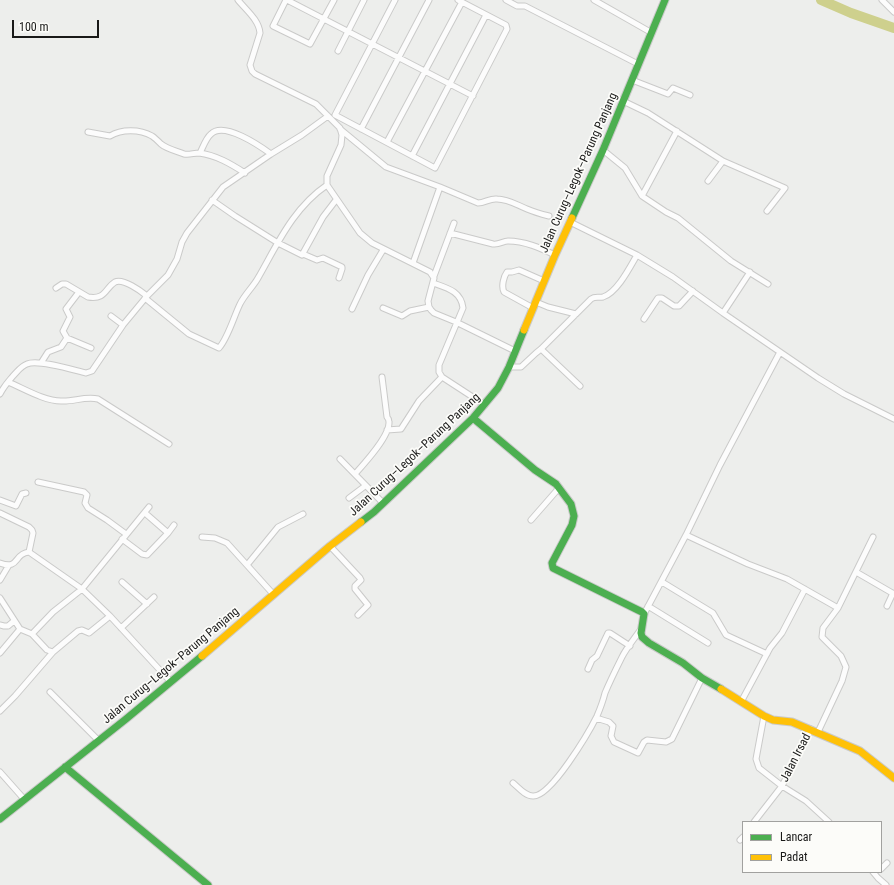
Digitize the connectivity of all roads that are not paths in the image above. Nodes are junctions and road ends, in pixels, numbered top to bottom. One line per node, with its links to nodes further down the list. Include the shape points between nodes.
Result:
1 (238, 0): 31 (street, via 260,29 250,65 252,71 309,99)
2 (287, 0): 14 (street); 18 (street, via 273,26 310,44)
3 (302, 0): 14 (street)
4 (334, 0): 18 (street)
5 (364, 0): 19 (street)
6 (395, 0): 21 (street)
7 (429, 0): 23 (street)
8 (506, 0): 15 (street, via 517,6)
9 (520, 0): 15 (street)
10 (594, 0): 20 (street)
11 (665, 0): 20 (main road, Jalan Curug–Legok–Parung Panjang)
12 (882, 0): 16 (street)
13 (460, 1): 17 (street); 25 (street)
14 (299, 6): 18 (street)
15 (525, 6): 24 (street)
16 (894, 12)
17 (486, 15): 27 (street); 29 (street, via 506,25 507,29)
18 (324, 19): 19 (street)
19 (348, 32): 21 (street); 22 (street)
20 (652, 33): 24 (main road, Jalan Curug–Legok–Parung Panjang)
21 (372, 44): 23 (street); 33 (street, via 335,115)
22 (338, 51)
23 (399, 58): 25 (street); 33 (street)
24 (638, 64): 26 (main road, Jalan Curug–Legok–Parung Panjang)
25 (424, 71): 27 (street); 36 (street)
26 (632, 80): 28 (street, via 666,94 673,88); 30 (main road, Jalan Curug–Legok–Parung Panjang)
27 (449, 84): 29 (street); 40 (street)
28 (690, 95)
29 (473, 96): 40 (street, via 435,168)
30 (623, 101): 34 (street); 37 (main road, Jalan Curug–Legok–Parung Panjang)
31 (328, 116): 32 (street); 39 (street)
32 (340, 128): 44 (street, via 342,145 327,176); 45 (street, via 386,167)
33 (361, 128): 36 (street)
34 (678, 131): 41 (street); 46 (street)
35 (88, 132): 38 (street, via 110,136 122,131 142,132 163,145 186,154)
36 (387, 142): 40 (street)
37 (603, 150): 46 (street, via 625,168); 51 (main road, Jalan Curug–Legok–Parung Panjang)
38 (200, 153): 39 (street, via 210,134 222,130 244,136); 42 (street, via 223,160)
39 (271, 154): 42 (street)
40 (412, 156)
41 (722, 160): 43 (street); 49 (street, via 784,188)
42 (245, 173): 47 (street, via 223,187)
43 (708, 181)
44 (326, 186): 48 (street); 54 (street, via 294,215)
45 (440, 187): 50 (street, via 478,203 500,199); 59 (street)
46 (642, 196): 60 (street, via 678,218 725,257)
47 (212, 200): 54 (street); 69 (street, via 185,238 168,275)
48 (336, 200): 55 (street, via 360,233); 56 (street, via 323,217)
49 (767, 211)
50 (549, 216)
51 (570, 222): 57 (main road, Jalan Curug–Legok–Parung Panjang); 58 (street)
52 (454, 223): 53 (street)
53 (450, 233): 57 (street, via 496,245 507,241 529,244); 61 (street)
54 (278, 243): 56 (street); 69 (street, via 255,283 242,299 219,348 190,334)
55 (383, 250): 59 (street); 73 (street)
56 (303, 254): 62 (street, via 316,260 323,258 342,267)
57 (555, 255): 63 (main road, Jalan Curug–Legok–Parung Panjang)
58 (637, 255): 67 (street); 75 (street, via 617,286 603,297 591,299)
59 (413, 262): 61 (street)
60 (750, 272): 65 (street); 74 (street)
61 (434, 276): 64 (street)
62 (339, 278)
63 (544, 281): 70 (main road, Jalan Curug–Legok–Parung Panjang); 70 (street, via 519,270 505,274 502,286 504,292)
64 (433, 283): 71 (street); 78 (street, via 449,288 458,295 463,308)
65 (768, 284)
66 (56, 288): 68 (street, via 65,284)
67 (694, 291): 74 (street); 77 (street, via 679,306 658,298)
68 (79, 292): 69 (street, via 88,298 99,296 113,283 121,281); 80 (street, via 67,308 70,317 63,331)
69 (146, 297): 79 (street)
70 (534, 305): 75 (street); 83 (main road, Jalan Curug–Legok–Parung Panjang)
71 (429, 307): 72 (street, via 410,311 402,316); 78 (street, via 434,313)
72 (383, 308)
73 (352, 309)
74 (723, 313): 84 (street)
75 (576, 314): 82 (street)
76 (111, 316): 79 (street)
77 (644, 318)
78 (456, 322): 83 (street); 87 (street, via 439,365)
79 (123, 325): 85 (street, via 90,372)
80 (67, 338): 81 (street); 85 (street, via 61,347 50,351)
81 (91, 348)
82 (542, 349): 86 (street, via 521,367); 90 (street)
83 (515, 351): 86 (main road, Jalan Curug–Legok–Parung Panjang)
84 (780, 352): 94 (street, via 825,382); 114 (street)
85 (41, 362): 89 (street, via 23,366)
86 (509, 367): 92 (main road, Jalan Curug–Legok–Parung Panjang, via 498,388)
87 (442, 376): 92 (street); 95 (street, via 419,401 401,429)
88 (382, 377): 95 (street, via 389,422)
89 (8, 382): 91 (street); 96 (street, via 54,401 98,398)
90 (580, 386)
91 (0, 394)
92 (484, 405): 93 (main road, Jalan Curug–Legok–Parung Panjang)
93 (473, 418): 101 (main road); 105 (main road, Jalan Curug–Legok–Parung Panjang)
94 (894, 419)
95 (387, 430): 98 (street, via 376,450)
96 (169, 444)
97 (340, 459): 98 (street)
98 (355, 474): 100 (street)
99 (38, 482): 113 (street, via 84,492 87,495 85,503 88,508)
100 (365, 486): 103 (street); 105 (street)
101 (559, 488): 110 (street); 137 (main road, via 571,504 574,516 568,535 554,557 553,568)
102 (26, 493): 104 (street, via 22,494 16,506)
103 (349, 498)
104 (0, 500)
105 (382, 503): 118 (main road, Jalan Curug–Legok–Parung Panjang)
106 (148, 507): 108 (street)
107 (0, 513): 119 (street, via 32,530)
108 (145, 513): 112 (street); 113 (street)
109 (303, 514): 121 (street, via 278,527)
110 (531, 520)
111 (174, 525): 112 (street)
112 (168, 533): 117 (street, via 150,554 146,555)
113 (126, 534): 117 (street)
114 (686, 535): 126 (street); 128 (street)
115 (202, 537): 121 (street, via 215,538 227,543)
116 (873, 537): 123 (street)
117 (122, 539): 127 (street)
118 (330, 546): 130 (main road, Jalan Curug–Legok–Parung Panjang); 138 (street, via 361,580 355,589 368,605)
119 (29, 552): 122 (street, via 21,554); 127 (street)
120 (0, 563): 122 (street)
121 (247, 564): 130 (street)
122 (9, 566): 124 (street)
123 (856, 572): 129 (street); 136 (street)
124 (0, 580)
125 (122, 582): 133 (street)
126 (662, 582): 134 (street); 150 (street, via 713,613 726,635)
127 (82, 589): 139 (street); 145 (street, via 53,612)
128 (805, 589): 136 (street); 150 (street, via 782,633)
129 (893, 594): 135 (street)
130 (274, 595): 153 (main road, Jalan Curug–Legok–Parung Panjang)
131 (154, 597): 133 (street)
132 (0, 598): 140 (street)
133 (147, 604): 142 (street)
134 (648, 606): 137 (street); 146 (street)
135 (888, 606)
136 (838, 608): 159 (street, Jalan Irsad, via 823,628 822,637 841,656 846,671)
137 (644, 614): 144 (main road)
138 (358, 615)
139 (110, 616): 142 (street); 148 (street, via 89,633 78,631)
140 (14, 621): 141 (street, via 8,626); 143 (street)
141 (0, 624)
142 (121, 628): 153 (street)
143 (20, 629): 145 (street); 149 (street)
144 (641, 629): 147 (street); 152 (main road, via 642,637 649,643 683,663)
145 (32, 634): 148 (street, via 47,650)
146 (708, 643)
147 (630, 646): 151 (street, via 608,633); 158 (street, via 623,654 612,677)
148 (53, 652): 156 (street)
149 (0, 653)
150 (767, 654): 155 (street)
151 (588, 669)
152 (702, 678): 155 (main road); 158 (street, via 672,739 666,742 647,740 638,752 614,742 611,736 613,726)
153 (170, 681): 160 (main road, Jalan Curug–Legok–Parung Panjang)
154 (50, 692): 160 (street)
155 (741, 702): 157 (main road)
156 (0, 711)
157 (764, 716): 159 (main road); 165 (street, via 757,765 762,772)
158 (596, 718): 164 (street, via 563,771 545,791 530,796)
159 (815, 730): 163 (main road, via 860,751); 165 (street, Jalan Irsad)
160 (98, 740): 161 (main road, Jalan Curug–Legok–Parung Panjang)
161 (65, 767): 166 (main road, Jalan Curug–Legok–Parung Panjang); 173 (main road)
162 (0, 772): 166 (street)
163 (894, 778)
164 (513, 783)
165 (782, 786): 168 (street, Jalan Irsad); 169 (street)
166 (24, 799): 167 (main road, Jalan Curug–Legok–Parung Panjang)
167 (0, 819)
168 (755, 821)
169 (828, 821)
170 (887, 863): 171 (street)
171 (882, 868)
172 (875, 873): 174 (street)
173 (208, 885)
174 (886, 885)

